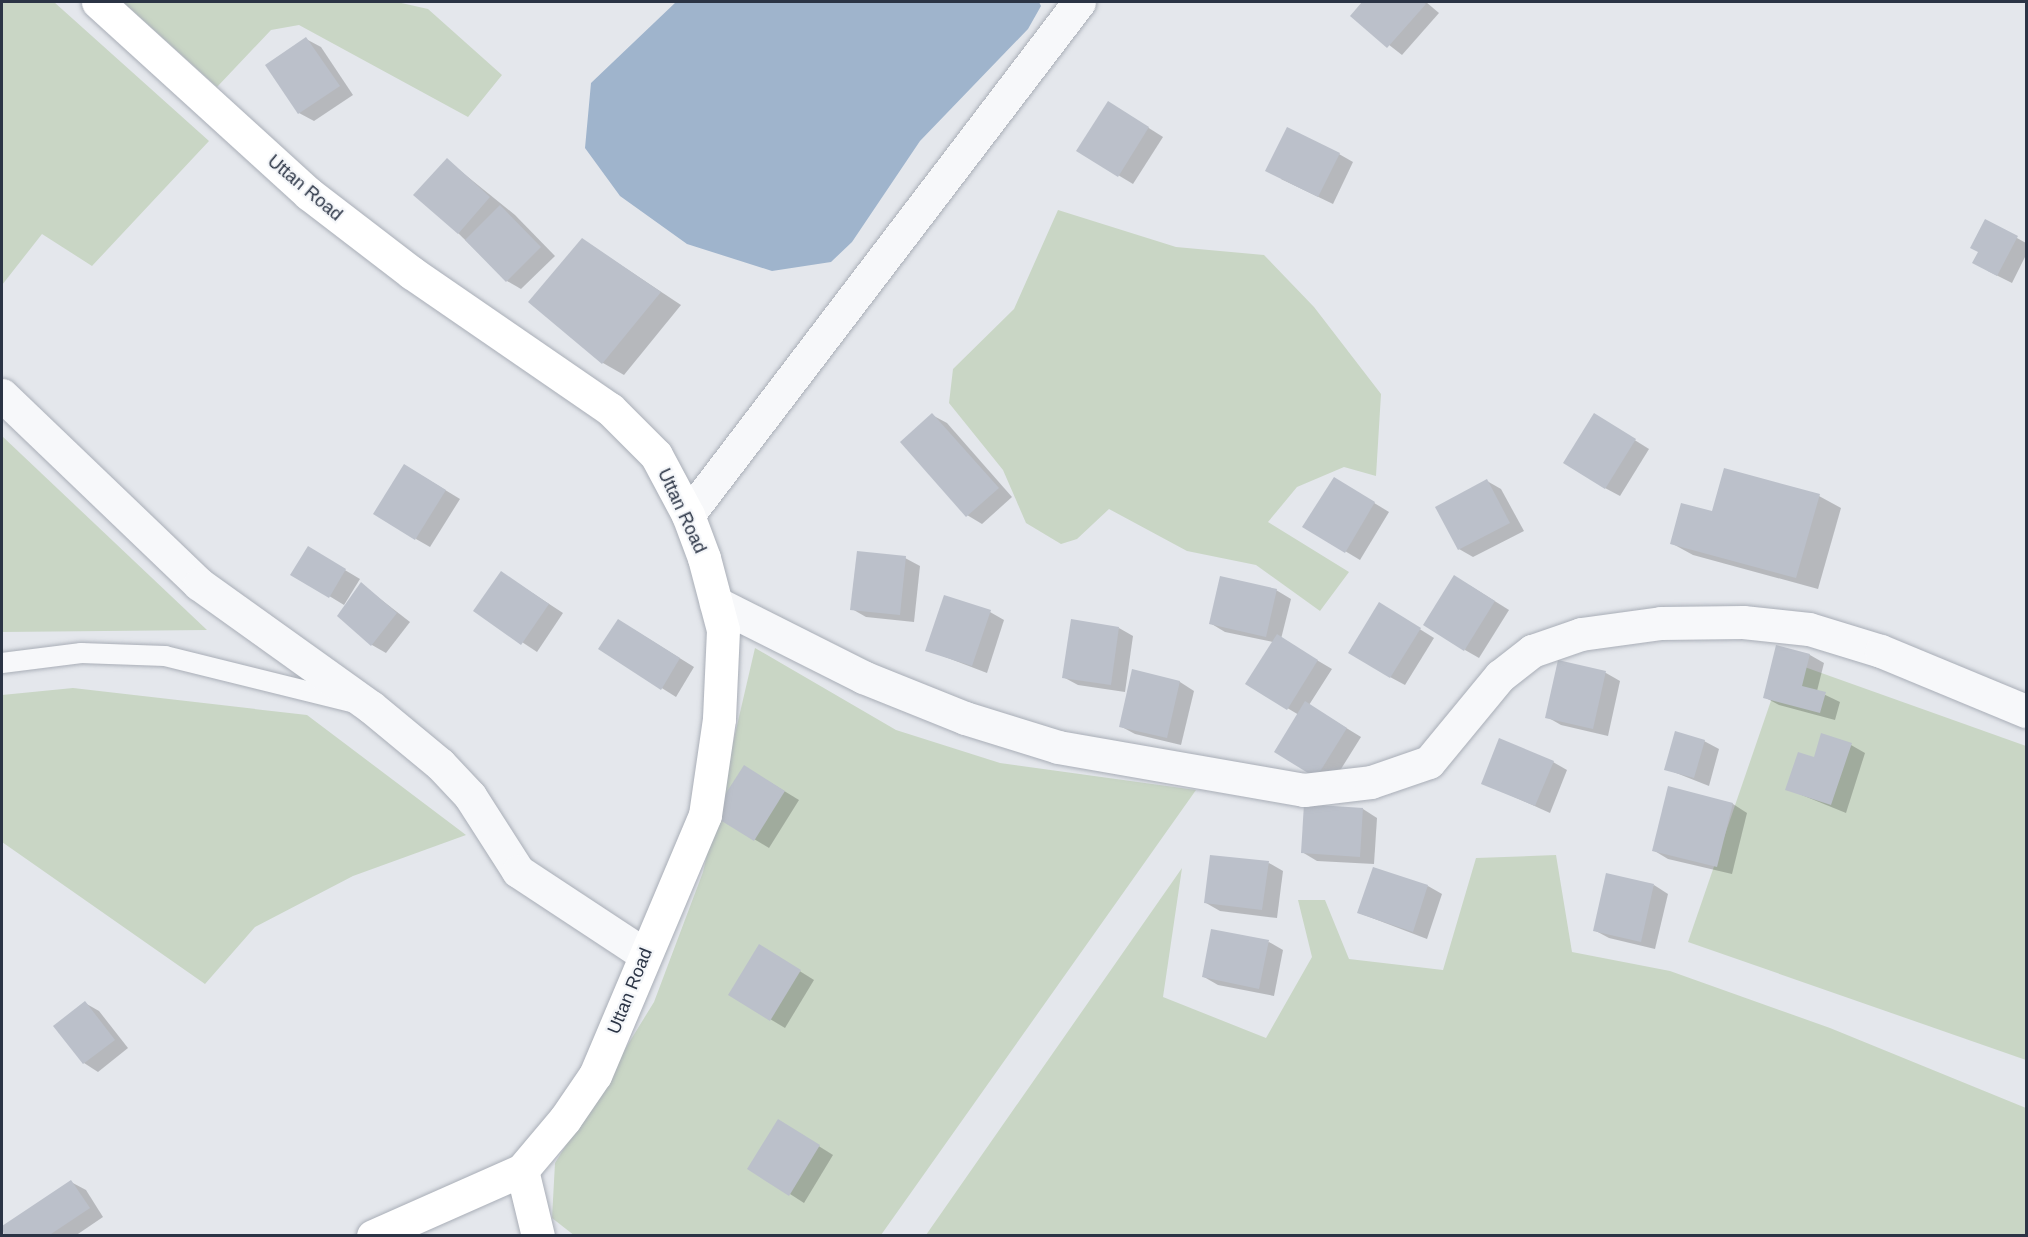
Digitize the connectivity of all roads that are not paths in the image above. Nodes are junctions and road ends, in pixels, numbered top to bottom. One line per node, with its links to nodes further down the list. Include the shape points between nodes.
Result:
1 (98, 2): 4 (main road, Uttan Road, via 309,194 412,273 610,409 656,455)
2 (1079, 2): 4 (street)
3 (2, 395): 7 (street, via 199,584)
4 (688, 515): 5 (main road, Uttan Road)
5 (716, 603): 8 (street, via 863,677 965,718 1058,747 1304,790 1371,782 1429,762 1500,676 1532,651 1581,634 1661,623 1743,622 1809,629 1881,651); 9 (main road, Uttan Road, via 723,630 719,719 705,815)
6 (2, 663): 7 (lane, via 81,653 165,656)
7 (371, 707): 9 (street, via 440,764 471,796 518,871)
8 (2026, 711)
9 (644, 954): 10 (main road, Uttan Road, via 596,1075)
10 (522, 1170): 11 (main road); 12 (main road)
11 (373, 1236)
12 (538, 1236)

